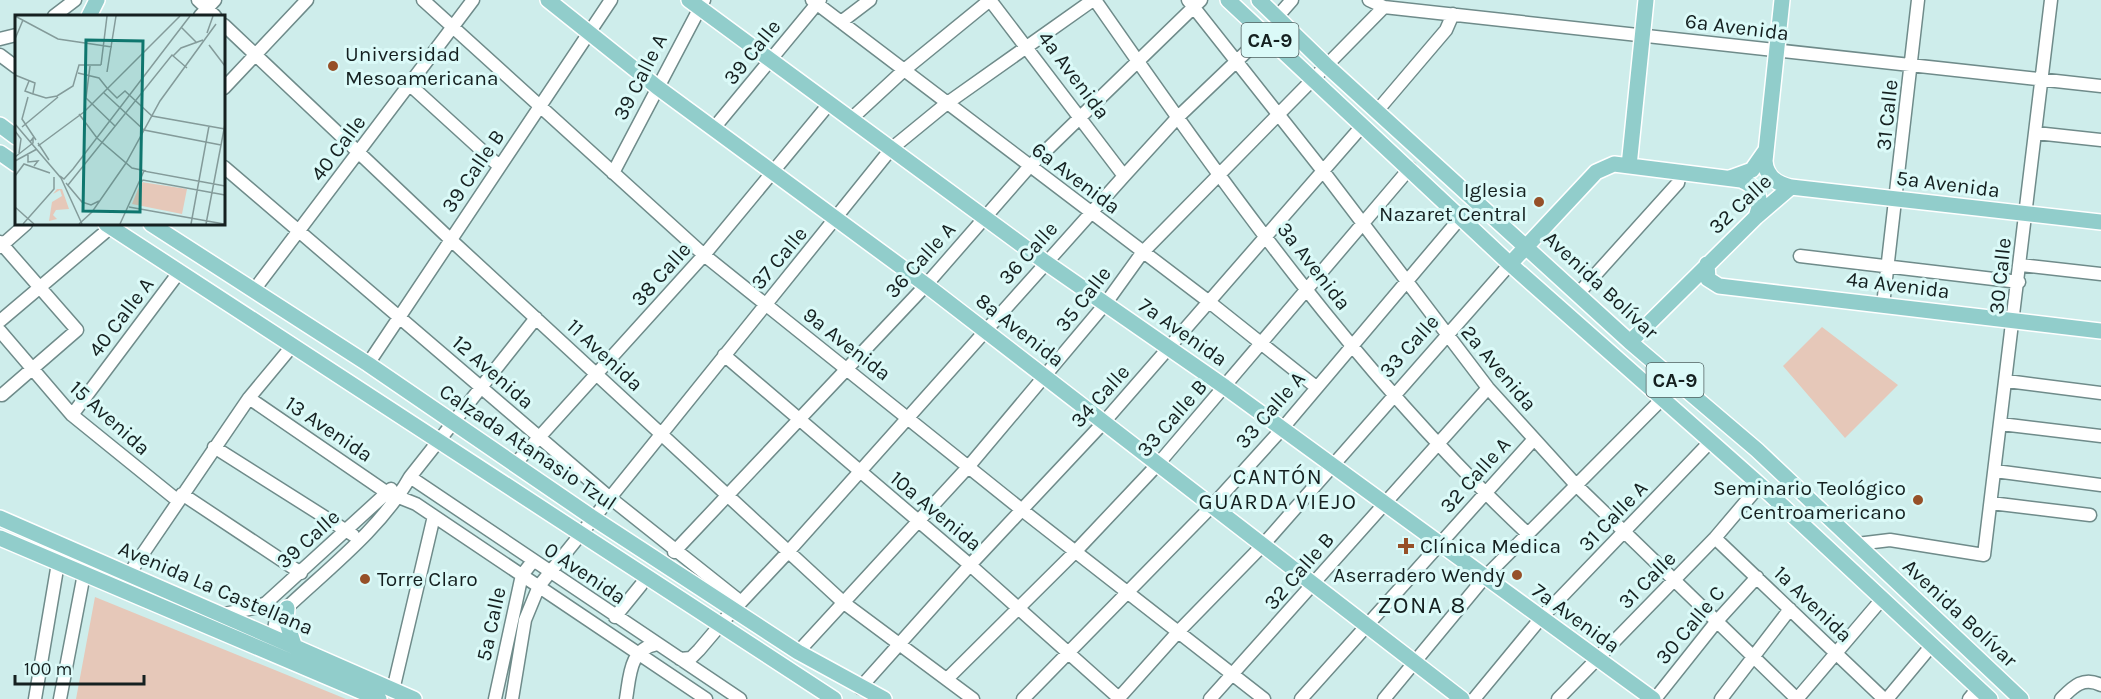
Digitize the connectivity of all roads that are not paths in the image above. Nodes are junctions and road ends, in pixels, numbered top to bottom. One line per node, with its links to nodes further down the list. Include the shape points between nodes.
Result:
1 (75, 0): 24 (street)
2 (97, 0): 25 (main road)
3 (307, 0): 37 (street)
4 (423, 0): 29 (street, 9a Avenida)
5 (473, 0): 29 (street, 40 Calle)
6 (548, 0): 30 (main road, 8a Avenida)
7 (611, 0): 30 (street, 39 Calle B)
8 (870, 0): 27 (street)
9 (990, 0): 35 (street, 4a Avenida); 45 (street)
10 (1094, 0): 35 (street, 37 Calle); 40 (street, 3a Avenida)
11 (1228, 0): 31 (main road, Avenida Bolívar / CA-9)
12 (1259, 0): 26 (main road, Avenida Bolívar / CA-9)
13 (1292, 0): 26 (street)
14 (1369, 0): 22 (street, 6a Avenida)
15 (1646, 0): 33 (main road)
16 (1782, 0): 36 (main road, 32 Calle)
17 (1918, 0): 42 (street, 31 Calle)
18 (2051, 0): 47 (street, 30 Calle)
19 (816, 1): 27 (street, 6a Avenida); 39 (street, 39 Calle)
20 (697, 2): 39 (main road, 7a Avenida); 51 (street, 39 Calle A)
21 (1194, 3): 40 (street, 36 Calle A); 41 (street, 2a Avenida)
22 (1384, 7): 23 (street, 6a Avenida); 43 (street, 35 Calle)
23 (1453, 14): 33 (street, 6a Avenida); 55 (street, via 1446,30)
24 (55, 15)
25 (90, 15)
26 (1277, 17): 43 (main road, Avenida Bolívar / CA-9)
27 (841, 22): 45 (street, 6a Avenida)
28 (225, 26): 37 (street, 11 Avenida)
29 (453, 27): 48 (street, 40 Calle); 54 (street, 9a Avenida)
30 (589, 33): 51 (main road, 8a Avenida); 54 (street, 39 Calle B)
31 (1265, 34): 41 (street, 36 Calle); 46 (main road, Avenida Bolívar / CA-9)
32 (15, 35): 34 (street)
33 (1643, 35): 36 (street, 6a Avenida); 72 (main road)
34 (0, 39)
35 (1027, 47): 53 (street, 37 Calle); 57 (street, 4a Avenida)
36 (1776, 51): 42 (street, 6a Avenida); 67 (main road, 32 Calle)
37 (255, 54): 50 (street); 68 (street, 11 Avenida)
38 (0, 55): 44 (street)
39 (771, 61): 52 (main road, 7a Avenida); 62 (street, 39 Calle)
40 (1138, 62): 57 (street, 36 Calle A); 58 (street, 3a Avenida)
41 (1236, 62): 56 (street, 2a Avenida); 58 (street, 36 Calle)
42 (1912, 63): 47 (street, 6a Avenida); 84 (street, 31 Calle)
43 (1326, 65): 46 (street, 35 Calle); 55 (main road, Avenida Bolívar / CA-9)
44 (15, 66)
45 (903, 71): 53 (street, 6a Avenida); 59 (street)
46 (1312, 79): 56 (street, 35 Calle); 60 (main road, Avenida Bolívar / CA-9)
47 (2042, 80): 49 (street, 6a Avenida); 63 (street, 30 Calle)
48 (410, 85): 68 (street, 40 Calle); 71 (street)
49 (2101, 86)
50 (225, 87)
51 (657, 87): 62 (main road, 8a Avenida); 78 (street, 39 Calle A)
52 (829, 104): 59 (main road, 7a Avenida); 77 (street, 38 Calle)
53 (946, 104): 66 (street, 37 Calle); 73 (street, 6a Avenida)
54 (539, 106): 71 (street, 39 Calle B); 78 (street, 9a Avenida)
55 (1377, 111): 101 (main road, Avenida Bolívar / CA-9)
56 (1277, 116): 76 (street, 2a Avenida); 79 (street, 35 Calle)
57 (1078, 117): 73 (street, 36 Calle A); 81 (street, 4a Avenida)
58 (1177, 118): 79 (street, 3a Avenida); 81 (street, 36 Calle)
59 (851, 119): 66 (main road, 7a Avenida)
60 (1363, 125): 75 (main road, Avenida Bolívar / CA-9); 76 (street, 34 Calle)
61 (0, 126): 64 (main road)
62 (714, 128): 77 (main road, 8a Avenida)
63 (2036, 133): 65 (street); 86 (street, 30 Calle)
64 (15, 136)
65 (2101, 140)
66 (891, 149): 89 (main road, 7a Avenida); 90 (street, 37 Calle)
67 (1766, 150): 82 (main road, via 1752,170); 83 (main road, 32 Calle, via 1768,175)
68 (361, 152): 97 (street, 40 Calle); 99 (street, 11 Avenida)
69 (0, 153): 70 (main road)
70 (15, 163)
71 (500, 166): 99 (street, 39 Calle B)
72 (1629, 166): 80 (main road); 101 (main road, 33 Calle, via 1614,164 1596,172)
73 (1029, 167): 85 (street, 6a Avenida); 89 (street, 36 Calle A)
74 (225, 168): 97 (street, 12 Avenida)
75 (1410, 168): 87 (main road, Avenida Bolívar / CA-9); 96 (street, 33 Calle B)
76 (1323, 171): 96 (street, 2a Avenida); 98 (street, 34 Calle)
77 (773, 172): 90 (main road, 8a Avenida); 103 (street, 38 Calle)
78 (613, 173): 103 (street, 9a Avenida)
79 (1219, 174): 98 (street, 3a Avenida); 102 (street, 35 Calle)
80 (1680, 174): 82 (main road); 118 (street, via 1678,183)
81 (1124, 176): 85 (street, 36 Calle)
82 (1729, 178): 88 (main road, via 1749,183 1757,191 1760,203)
83 (1791, 187): 84 (main road, 5a Avenida); 88 (main road, 32 Calle)
84 (1897, 198): 86 (main road, 5a Avenida); 109 (street, 31 Calle)
85 (1090, 213): 102 (street, 6a Avenida); 105 (street, 36 Calle)
86 (2026, 214): 91 (main road, 5a Avenida); 108 (street, 30 Calle)
87 (1462, 216): 106 (main road, Avenida Bolívar / CA-9); 112 (street, 33 Calle A)
88 (1756, 217): 107 (main road, 32 Calle)
89 (984, 218): 105 (main road, 7a Avenida); 114 (street, 36 Calle A)
90 (836, 219): 114 (main road, 8a Avenida); 121 (street, 37 Calle)
91 (2101, 222)
92 (25, 225): 100 (street)
93 (108, 225): 115 (street, via 104,233)
94 (110, 225): 110 (main road, Calzada Atanasio Tzul)
95 (153, 225): 116 (main road, Calzada Atanasio Tzul)
96 (1363, 225): 112 (street, 2a Avenida); 117 (street, 33 Calle B)
97 (299, 231): 116 (street, 40 Calle); 123 (street, 12 Avenida)
98 (1266, 235): 117 (street, 3a Avenida); 119 (street, 34 Calle)
99 (451, 240): 123 (street, 39 Calle B); 124 (street, 11 Avenida)
100 (1, 245): 115 (street)
101 (1526, 245): 106 (main road, 33 Calle); 118 (main road, Avenida Bolívar / CA-9)
102 (1142, 253): 119 (street, 6a Avenida); 120 (street, 35 Calle)
103 (704, 255): 121 (street, 9a Avenida); 140 (street, 38 Calle)
104 (1800, 256): 109 (street)
105 (1045, 262): 120 (main road, 7a Avenida); 127 (street, 36 Calle)
106 (1510, 264): 130 (street, 33 Calle); 151 (main road, Avenida Bolívar / CA-9)
107 (1707, 264): 122 (main road, 4a Avenida, via 1707,276 1716,285); 131 (main road, 32 Calle)
108 (2021, 265): 111 (street); 113 (street, 30 Calle)
109 (1887, 267): 113 (street); 122 (street, 31 Calle)
110 (180, 272): 133 (main road, Calzada Atanasio Tzul); 152 (street, 40 Calle A)
111 (2101, 274)
112 (1405, 281): 130 (street, 2a Avenida); 134 (street, 33 Calle A)
113 (2019, 282): 125 (street, 30 Calle)
114 (926, 285): 127 (main road, 8a Avenida); 139 (street, 36 Calle A)
115 (39, 288): 126 (street); 138 (street, via 77,330)
116 (254, 290): 137 (main road, Calzada Atanasio Tzul)
117 (1307, 290): 132 (street, 33 Calle B); 134 (street, 3a Avenida)
118 (1578, 294): 131 (main road, Avenida Bolívar / CA-9)
119 (1208, 301): 132 (street, 6a Avenida); 135 (street, 34 Calle)
120 (1106, 303): 135 (main road, 7a Avenida); 141 (street, 35 Calle)
121 (765, 305): 136 (street, 37 Calle); 139 (street, 9a Avenida)
122 (1883, 305): 125 (main road, 4a Avenida)
123 (400, 316): 137 (street, 39 Calle B); 145 (street, 12 Avenida)
124 (536, 318): 140 (street, 11 Avenida); 145 (street, 39 Calle)
125 (2015, 320): 129 (main road, 4a Avenida); 142 (street, 30 Calle)
126 (0, 321)
127 (985, 330): 141 (main road, 8a Avenida); 153 (street, 36 Calle)
128 (0, 331): 138 (street, 15 Avenida)
129 (2101, 331)
130 (1446, 336): 146 (street, 2a Avenida); 149 (street, 33 Calle)
131 (1630, 342): 202 (main road, Avenida Bolívar / CA-9, via 1757,450)
132 (1262, 343): 143 (street, 33 Calle B); 144 (street, 6a Avenida)
133 (293, 345): 150 (street); 162 (main road, Calzada Atanasio Tzul)
134 (1351, 345): 144 (street, 33 Calle A); 149 (street, 3a Avenida)
135 (1168, 349): 143 (main road, 7a Avenida); 156 (street, 34 Calle)
136 (724, 355): 154 (street, 10a Avenida); 159 (street, 37 Calle)
137 (368, 363): 155 (main road, Calzada Atanasio Tzul)
138 (32, 369): 148 (street); 152 (street, 15 Avenida)
139 (846, 369): 153 (street, 9a Avenida); 154 (street, 36 Calle A)
140 (596, 374): 159 (street, 11 Avenida); 161 (street, 38 Calle)
141 (1045, 377): 156 (main road, 8a Avenida); 170 (street, 35 Calle)
142 (2007, 381): 147 (street); 157 (street, 30 Calle)
143 (1225, 387): 158 (main road, 7a Avenida); 167 (street, 33 Calle B)
144 (1316, 387): 158 (street, 33 Calle A)
145 (480, 388): 155 (street, 39 Calle); 161 (street, 12 Avenida)
146 (1488, 388): 163 (street, 2a Avenida); 165 (street, 32 Calle B)
147 (2101, 393)
148 (2, 394)
149 (1394, 396): 165 (street, 3a Avenida); 169 (street, 33 Calle)
150 (249, 398): 166 (street); 177 (street, 13 Avenida)
151 (1661, 400): 164 (main road, Avenida Bolívar / CA-9); 176 (street)
152 (72, 415): 181 (street, 15 Avenida)
153 (908, 417): 170 (street, 9a Avenida); 171 (street, 36 Calle)
154 (799, 419): 171 (street, 10a Avenida); 178 (street, 36 Calle A)
155 (453, 422): 162 (street, 39 Calle); 168 (main road, Calzada Atanasio Tzul)
156 (1104, 422): 167 (main road, 8a Avenida); 186 (street, 34 Calle)
157 (2001, 424): 160 (street); 172 (street, 30 Calle)
158 (1282, 429): 169 (main road, 7a Avenida); 185 (street, 33 Calle A)
159 (660, 433): 178 (street, 11 Avenida); 182 (street, 37 Calle)
160 (2101, 436)
161 (539, 437): 168 (street, 38 Calle); 182 (street, 12 Avenida)
162 (439, 439): 173 (street, 39 Calle); 196 (main road, Calzada Atanasio Tzul)
163 (1533, 439): 176 (street, 2a Avenida); 179 (street, 32 Calle A)
164 (1710, 442): 174 (main road, Avenida Bolívar / CA-9); 193 (street, 31 Calle A)
165 (1437, 443): 179 (street, 3a Avenida); 183 (street, 32 Calle B)
166 (214, 447): 181 (street); 194 (street)
167 (1159, 463): 185 (main road, 8a Avenida); 206 (street, 33 Calle B)
168 (514, 464): 191 (main road, Calzada Atanasio Tzul)
169 (1332, 465): 183 (main road, 7a Avenida); 203 (street, 33 Calle)
170 (969, 466): 186 (street, 9a Avenida); 192 (street, 35 Calle)
171 (860, 471): 192 (street, 10a Avenida); 205 (street, 36 Calle)
172 (1995, 471): 175 (street); 184 (street, 30 Calle)
173 (410, 477): 177 (street, 39 Calle); 180 (street, 39 Calle); 189 (street, 0 Avenida)
174 (1760, 485): 199 (street, 31 Calle); 222 (main road, Avenida Bolívar / CA-9)
175 (2101, 485)
176 (1577, 486): 193 (street, 2a Avenida); 197 (street)
177 (386, 492): 180 (street, 0 Avenida); 194 (street, 39 Calle)
178 (726, 494): 204 (street, 36 Calle A); 205 (street, 11 Avenida)
179 (1485, 494): 197 (street, 3a Avenida); 201 (street, 32 Calle A)
180 (399, 496): 188 (street, 0 Avenida); 200 (street, 39 Calle)
181 (180, 497): 210 (street); 212 (street, 15 Avenida)
182 (609, 497): 191 (street, 37 Calle); 204 (street, 12 Avenida)
183 (1384, 503): 201 (main road, 7a Avenida); 219 (street, 32 Calle B)
184 (1991, 503): 187 (street); 202 (street, 30 Calle, via 1984,555 1890,540)
185 (1212, 506): 203 (main road, 8a Avenida); 221 (street, 33 Calle A)
186 (1022, 510): 206 (street, 9a Avenida); 209 (street, 34 Calle)
187 (2090, 515)
188 (434, 516): 195 (street, 0 Avenida); 253 (street)
189 (468, 516): 195 (street); 207 (street, 0 Avenida)
190 (0, 518): 210 (main road, Avenida La Castellana)
191 (593, 518): 196 (street, 37 Calle); 224 (main road, Calzada Atanasio Tzul)
192 (920, 522): 209 (street, 10a Avenida); 223 (street, 35 Calle)
193 (1625, 531): 217 (street, 2a Avenida); 230 (street, 31 Calle A)
194 (347, 532): 200 (street); 212 (street, 39 Calle)
195 (458, 532): 214 (street, 0 Avenida)
196 (580, 534): 211 (street, 37 Calle); 232 (main road, Calzada Atanasio Tzul)
197 (1528, 534): 215 (street)
198 (0, 538): 208 (main road, Avenida La Castellana)
199 (1715, 538): 216 (street, 1a Avenida); 217 (street, 31 Calle)
200 (359, 539): 225 (street, 39 Calle)
201 (1439, 544): 215 (main road, 7a Avenida); 233 (street, 32 Calle A)
202 (1857, 544): 281 (main road, Avenida Bolívar / CA-9)
203 (1263, 545): 219 (main road, 8a Avenida); 234 (street, 33 Calle)
204 (674, 552): 224 (street, 12 Avenida)
205 (788, 552): 223 (street, 11 Avenida); 224 (street, 36 Calle)
206 (1075, 552): 221 (street, 9a Avenida); 226 (street, 33 Calle B)
207 (533, 561): 211 (street, 0 Avenida); 214 (street, 5a Calle)
208 (58, 563): 210 (main road, via 76,559); 213 (main road, Avenida La Castellana); 255 (street)
209 (970, 565): 226 (street, 10a Avenida); 238 (street, 34 Calle)
210 (118, 570): 213 (main road, via 88,570); 228 (main road, Avenida La Castellana)
211 (550, 572): 220 (street, 37 Calle); 229 (street, 0 Avenida)
212 (301, 573): 228 (street, 39 Calle, via 261,606)
213 (84, 574): 240 (main road, Avenida La Castellana); 256 (street)
214 (522, 575): 220 (street, 0 Avenida); 259 (street, 5a Calle)
215 (1485, 577): 230 (main road, 7a Avenida); 248 (street)
216 (1757, 577): 227 (street, 1a Avenida); 231 (street, 30 Calle C)
217 (1675, 579): 231 (street, 2a Avenida); 247 (street, 31 Calle)
218 (641, 585): 229 (street)
219 (1312, 585): 233 (main road, 8a Avenida); 249 (street, 32 Calle B)
220 (538, 586): 244 (street, 0 Avenida); 260 (street, 5a Calle, via 525,620)
221 (1128, 591): 234 (street, 9a Avenida); 242 (street, 33 Calle A)
222 (1882, 598): 239 (main road, Avenida Bolívar / CA-9); 243 (street)
223 (844, 603): 238 (street, 11 Avenida); 241 (street, 35 Calle)
224 (737, 605): 232 (street, 36 Calle); 241 (main road, Calzada Atanasio Tzul)
225 (286, 608): 235 (street, 39 Calle, via 276,618); 237 (main road)
226 (1019, 609): 242 (street, 10a Avenida); 250 (street, 33 Calle B)
227 (1790, 609): 243 (street, 1a Avenida); 245 (street)
228 (224, 614): 235 (main road, Avenida La Castellana)
229 (615, 617): 236 (street, 0 Avenida)
230 (1541, 618): 247 (main road, 7a Avenida); 274 (street, 31 Calle A)
231 (1717, 621): 245 (street, 2a Avenida); 276 (street, 30 Calle C)
232 (719, 626): 246 (street, 36 Calle, via 699,651); 264 (main road, Calzada Atanasio Tzul)
233 (1366, 627): 248 (main road, 8a Avenida); 271 (street, 32 Calle A)
234 (1178, 632): 249 (street, 9a Avenida); 268 (street, 33 Calle)
235 (273, 636): 237 (main road, Avenida La Castellana); 240 (main road, via 274,648)
236 (657, 644): 244 (street); 246 (street, 0 Avenida)
237 (294, 645): 253 (main road, Avenida La Castellana)
238 (900, 645): 250 (street, 11 Avenida); 252 (street, 34 Calle)
239 (1932, 645): 254 (main road, Avenida Bolívar / CA-9); 279 (street)
240 (265, 652): 257 (main road, Avenida La Castellana)
241 (798, 652): 252 (main road, Calzada Atanasio Tzul)
242 (1069, 653): 267 (street, 33 Calle A); 268 (street, 10a Avenida)
243 (1836, 653): 278 (street); 279 (street, 1a Avenida)
244 (637, 654): 261 (street); 262 (street, 0 Avenida)
245 (1753, 656): 277 (street); 278 (street, 2a Avenida)
246 (680, 659): 263 (street, 0 Avenida)
247 (1595, 659): 275 (street, 31 Calle); 276 (main road, 7a Avenida)
248 (1414, 662): 272 (street); 273 (main road, 8a Avenida)
249 (1233, 675): 269 (street, 32 Calle B); 270 (street, 9a Avenida)
250 (947, 679): 266 (street, 11 Avenida)
251 (2101, 685): 282 (street, via 2079,683)
252 (861, 688): 265 (main road, Calzada Atanasio Tzul)
253 (393, 690): 258 (main road, Avenida La Castellana)
254 (1974, 694): 280 (main road, Avenida Bolívar / CA-9)
255 (35, 699)
256 (60, 699)
257 (379, 699)
258 (414, 699)
259 (495, 699)
260 (512, 699)
261 (626, 699)
262 (706, 699)
263 (740, 699)
264 (834, 699)
265 (884, 699)
266 (973, 699)
267 (1023, 699)
268 (1119, 699)
269 (1210, 699)
270 (1264, 699)
271 (1301, 699)
272 (1384, 699)
273 (1462, 699)
274 (1474, 699)
275 (1558, 699)
276 (1654, 699)
277 (1720, 699)
278 (1797, 699)
279 (1885, 699)
280 (1990, 699)
281 (2020, 699)
282 (2061, 699)

